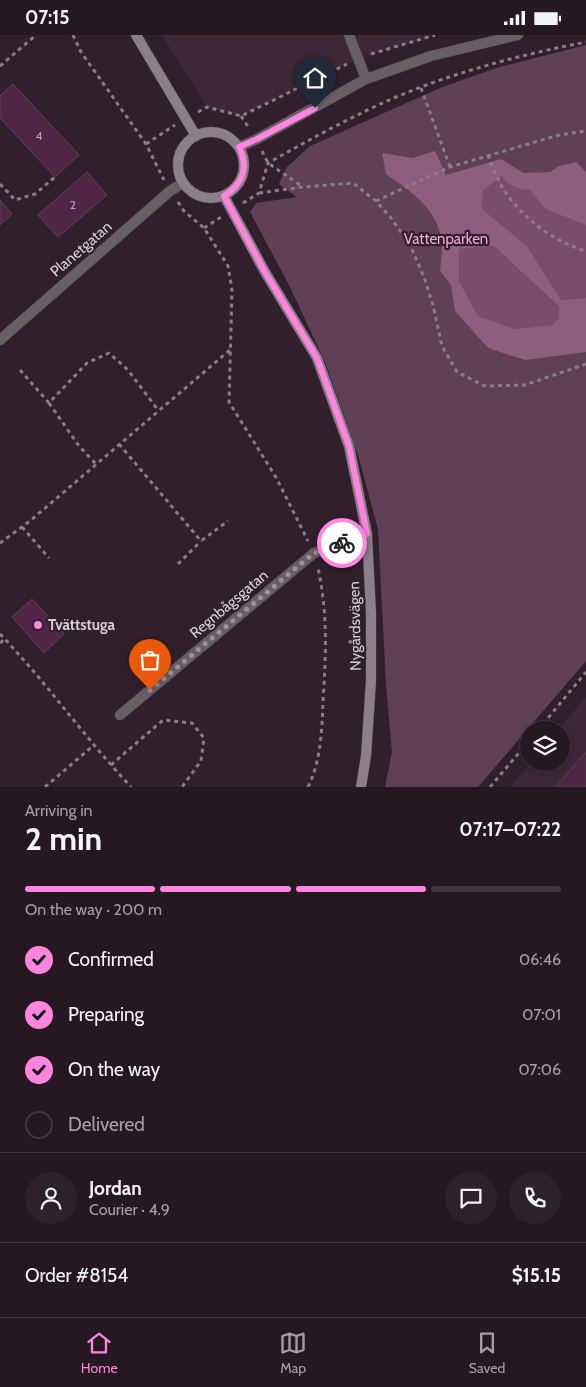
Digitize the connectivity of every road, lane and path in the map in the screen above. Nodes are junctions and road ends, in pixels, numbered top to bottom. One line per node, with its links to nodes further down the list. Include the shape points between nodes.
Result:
1 (36, 35): 9 (path)
2 (73, 35): 23 (path, via 81,53 146,144)
3 (136, 35): 14 (street)
4 (349, 35): 8 (street)
5 (435, 35): 8 (path)
6 (518, 35): 10 (street, via 431,56)
7 (586, 42): 11 (path, via 490,64)
8 (358, 58): 10 (street); 12 (path)
9 (0, 65)
10 (366, 79): 15 (street)
11 (421, 87): 17 (path, via 329,128); 18 (path)
12 (241, 116)
13 (586, 131): 16 (path, via 559,135)
14 (196, 136): 15 (street, via 205,132 224,134); 20 (street, via 187,142 179,157 178,173)
15 (239, 147): 25 (street, via 243,156 243,175 239,184)
16 (488, 155): 18 (path); 29 (path, via 499,182 517,207 544,230)
17 (268, 163): 22 (path); 24 (path)
18 (450, 167): 26 (path)
19 (54, 177): 21 (path, via 35,194 15,200)
20 (183, 183): 23 (street, Planetgatan); 25 (street, via 189,190 206,198)
21 (0, 184)
22 (304, 187): 24 (path); 26 (path, via 353,183)
23 (170, 191): 28 (path, via 184,211); 30 (street, Planetgatan)
24 (259, 193): 27 (path)
25 (224, 196): 27 (street, Nygårdsvägen)
26 (376, 201): 32 (path, via 410,245 433,305 442,346 457,372 485,386 525,385)
27 (232, 210): 28 (path); 40 (street, Nygårdsvägen, via 317,358 349,446)
28 (204, 228): 31 (path, via 228,265 232,290)
29 (586, 251)
30 (0, 340)
31 (231, 349): 35 (path); 43 (path, via 228,402 277,479)
32 (586, 364)
33 (20, 370): 34 (path)
34 (49, 403): 35 (path, via 87,363 109,353 128,370); 37 (path)
35 (158, 411): 36 (path)
36 (119, 444): 37 (path); 41 (path)
37 (96, 464): 39 (path)
38 (228, 521): 41 (path)
39 (22, 527): 42 (path); 44 (path)
40 (367, 534): 43 (street, Regnbågsgatan); 59 (street, Nygårdsvägen, via 371,681)
41 (202, 541): 45 (path)
42 (0, 543)
43 (314, 553): 50 (street, Regnbågsgatan); 58 (path, via 326,618 326,661 319,749)
44 (50, 558)
45 (178, 564)
46 (0, 634): 47 (path)
47 (5, 639): 48 (path); 52 (path, via 32,667)
48 (0, 643)
49 (586, 672): 51 (path)
50 (120, 715)
51 (545, 721)
52 (94, 745): 54 (path); 55 (path)
53 (520, 752): 60 (path)
54 (110, 765): 56 (path); 57 (path, via 163,719 192,723 204,738 201,761)
55 (46, 787)
56 (131, 787)
57 (182, 787)
58 (308, 787)
59 (361, 787)
60 (490, 787)

